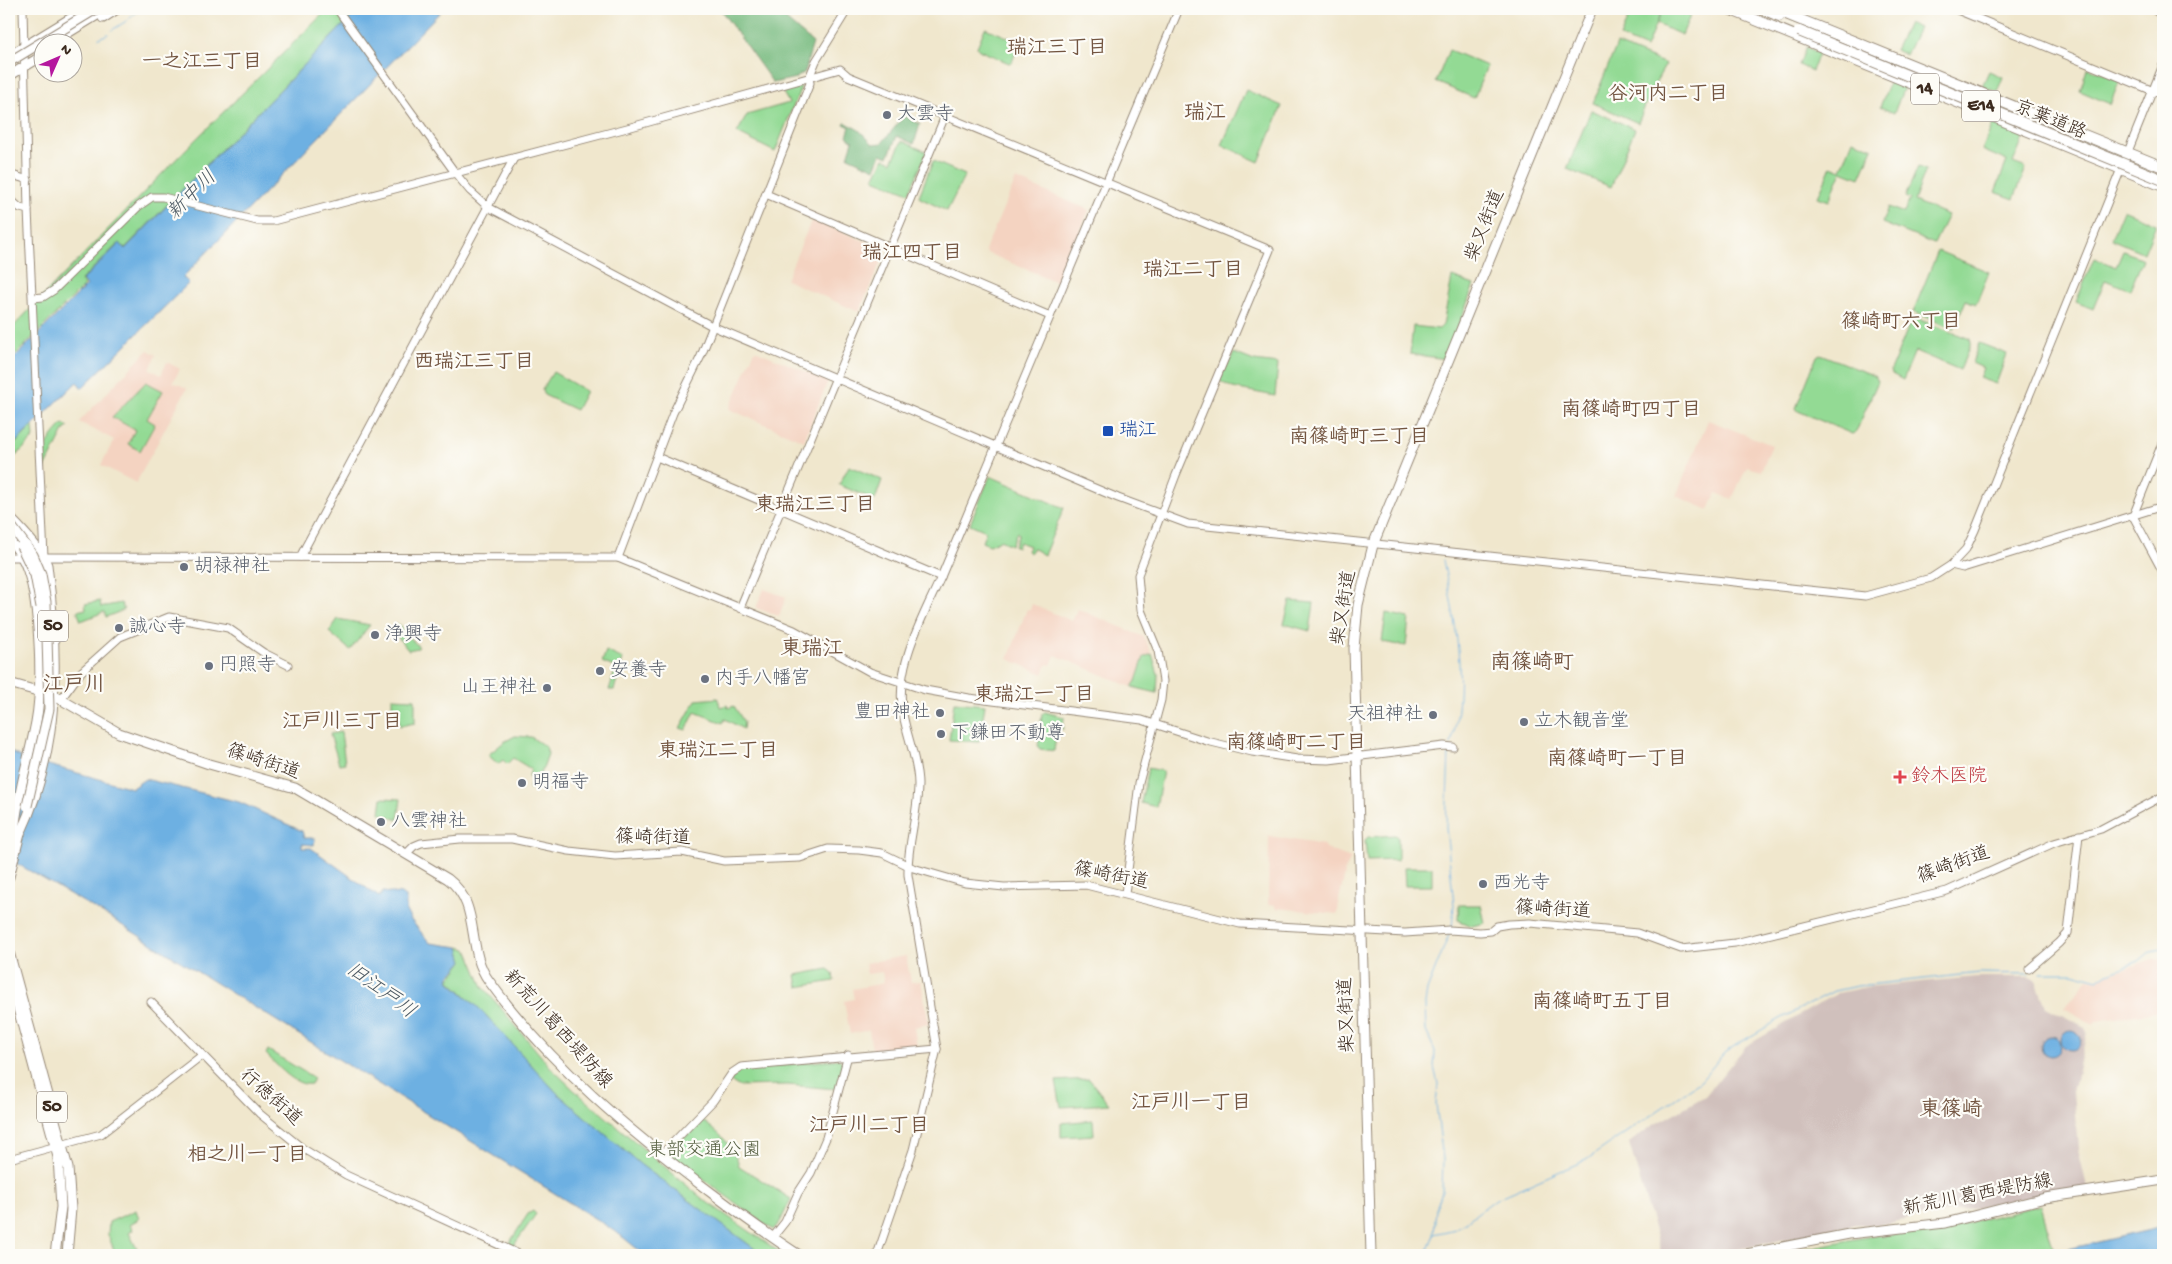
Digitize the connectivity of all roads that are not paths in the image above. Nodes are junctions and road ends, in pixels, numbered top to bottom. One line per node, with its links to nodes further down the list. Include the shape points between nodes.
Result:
1 (23, 9): 20 (street)
2 (86, 9): 20 (main road)
3 (96, 9): 23 (main road, bridge)
4 (107, 9): 18 (main road)
5 (117, 9): 19 (main road)
6 (337, 9): 39 (street)
7 (848, 9): 29 (street)
8 (1179, 9): 42 (street)
9 (1592, 9): 64 (main road, 柴又街道)
10 (1729, 9): 36 (highway, 京葉道路 / 14)
11 (1746, 9): 17 (highway)
12 (1762, 9): 17 (highway)
13 (1774, 9): 33 (highway, 京葉道路 / 14)
14 (1955, 9): 30 (street)
15 (2153, 9): 16 (street)
16 (2163, 16)
17 (1800, 29): 37 (highway, 京葉道路 / E14); 41 (highway, 京葉道路 / E14, bridge)
18 (69, 32)
19 (80, 32)
20 (25, 46): 22 (main road); 26 (street)
21 (32, 55): 27 (main road)
22 (9, 56)
23 (9, 62)
24 (32, 62): 26 (main road)
25 (2163, 65): 30 (street)
26 (25, 66): 28 (main road); 40 (street)
27 (9, 70)
28 (9, 76)
29 (809, 78): 32 (street, via 840,69 848,76); 34 (street); 44 (street, via 810,84)
30 (2153, 91): 31 (street); 33 (street)
31 (2163, 95)
32 (945, 116): 42 (street); 48 (street)
33 (2128, 153): 35 (highway, 京葉道路 / 14); 36 (street)
34 (514, 158): 39 (street); 46 (street)
35 (2163, 168)
36 (2122, 169): 43 (highway, 京葉道路 / 14); 70 (street, via 1969,543)
37 (2163, 173)
38 (9, 174): 40 (street)
39 (456, 174): 46 (street); 49 (street, via 280,220 257,221 163,197 147,199 58,287 43,297)
40 (28, 180): 47 (street)
41 (2163, 180)
42 (1106, 183): 50 (street); 58 (street, via 1270,250)
43 (2163, 186)
44 (766, 194): 48 (street); 51 (street)
45 (9, 198): 47 (street, via 20,208)
46 (488, 207): 51 (street); 68 (street)
47 (28, 210): 49 (street)
48 (892, 247): 50 (street); 52 (street)
49 (33, 298): 67 (street)
50 (1050, 316): 54 (street)
51 (712, 326): 52 (street); 55 (street)
52 (836, 379): 54 (street); 57 (street)
53 (2163, 441): 59 (street)
54 (996, 446): 58 (street); 72 (street)
55 (657, 457): 57 (street); 69 (street)
56 (2163, 506): 59 (street)
57 (781, 510): 72 (street); 74 (street)
58 (1161, 515): 64 (street, via 1215,528); 80 (street, via 1138,575 1141,610 1163,672 1163,691)
59 (2133, 516): 70 (street, via 1963,568); 71 (street)
60 (9, 517): 61 (main road, 50)
61 (13, 524): 67 (main road, 50); 84 (main road, 50, bridge, via 36,560 46,602 49,709)
62 (9, 532): 84 (main road, 50, bridge, via 33,568 42,624 44,705)
63 (9, 538): 66 (main road, 50)
64 (1373, 545): 70 (street, via 1855,596 1872,596 1931,578); 82 (main road, 柴又街道, via 1355,624)
65 (9, 557): 66 (street)
66 (22, 557): 67 (street); 73 (main road, 50)
67 (44, 557): 68 (street); 73 (main road); 79 (main road, 50)
68 (300, 557): 69 (street)
69 (618, 558): 74 (street)
70 (1952, 565)
71 (2163, 572)
72 (941, 577): 77 (street, via 916,632)
73 (35, 601): 78 (main road, 50)
74 (740, 608): 77 (street, via 794,630 870,672)
75 (288, 665): 79 (street, via 264,654 228,628 169,617 120,637)
76 (9, 683): 78 (main road)
77 (901, 683): 80 (street, via 954,696); 89 (street, via 903,715 918,782)
78 (40, 691): 79 (main road, 篠崎街道); 85 (main road, 50, via 16,807)
79 (58, 697): 85 (main road, 50, via 30,812); 88 (main road, 篠崎街道, via 120,733 209,764 295,788)
80 (1155, 723): 82 (street, via 1252,752 1312,760); 91 (street, via 1139,782)
81 (1451, 747): 82 (street)
82 (1357, 758): 92 (main road, 柴又街道)
83 (2163, 796): 86 (street, 篠崎街道, via 2101,829)
84 (24, 805): 85 (main road, 50)
85 (17, 834): 87 (main road, 50); 90 (main road, 50)
86 (2079, 835): 92 (street, 篠崎街道, via 1946,891 1735,943 1681,949 1637,933 1530,923 1508,924 1480,932); 94 (street, via 2068,933)
87 (9, 854)
88 (406, 854): 89 (street, 篠崎街道, via 421,843 460,838 510,839 572,852 641,856 682,852 724,861 800,858 828,849 859,850 882,853); 101 (main road, 新荒川葛西堤防線, via 448,879 462,892 470,911 472,935 484,971 506,1002 561,1066)
89 (907, 865): 91 (street, 篠崎街道, via 965,883 1004,887 1086,885); 97 (street)
90 (9, 877)
91 (1125, 894): 92 (street, 篠崎街道, via 1240,924)
92 (1362, 932): 110 (main road, 柴又街道)
93 (10, 955): 100 (main road, 50)
94 (2030, 969)
95 (9, 975): 100 (main road, 50)
96 (151, 1002): 98 (street, 行徳街道)
97 (937, 1049): 99 (street); 109 (street, via 913,1150)
98 (201, 1056): 100 (street, via 102,1134); 107 (street, 行徳街道, via 260,1114 326,1163)
99 (848, 1056): 101 (street, via 738,1068 713,1101); 104 (street, via 826,1138 785,1222)
100 (59, 1146): 102 (street); 105 (main road, 50, via 61,1207); 106 (main road, 50, via 71,1192)
101 (661, 1155): 104 (main road, 新荒川葛西堤防線)
102 (9, 1159)
103 (2163, 1180): 111 (main road, 新荒川葛西堤防線, via 2045,1198 1945,1223 1849,1234)
104 (773, 1237): 108 (main road, 新荒川葛西堤防線)
105 (55, 1255)
106 (67, 1255)
107 (521, 1255)
108 (799, 1255)
109 (877, 1255)
110 (1371, 1255)
111 (1741, 1255)

